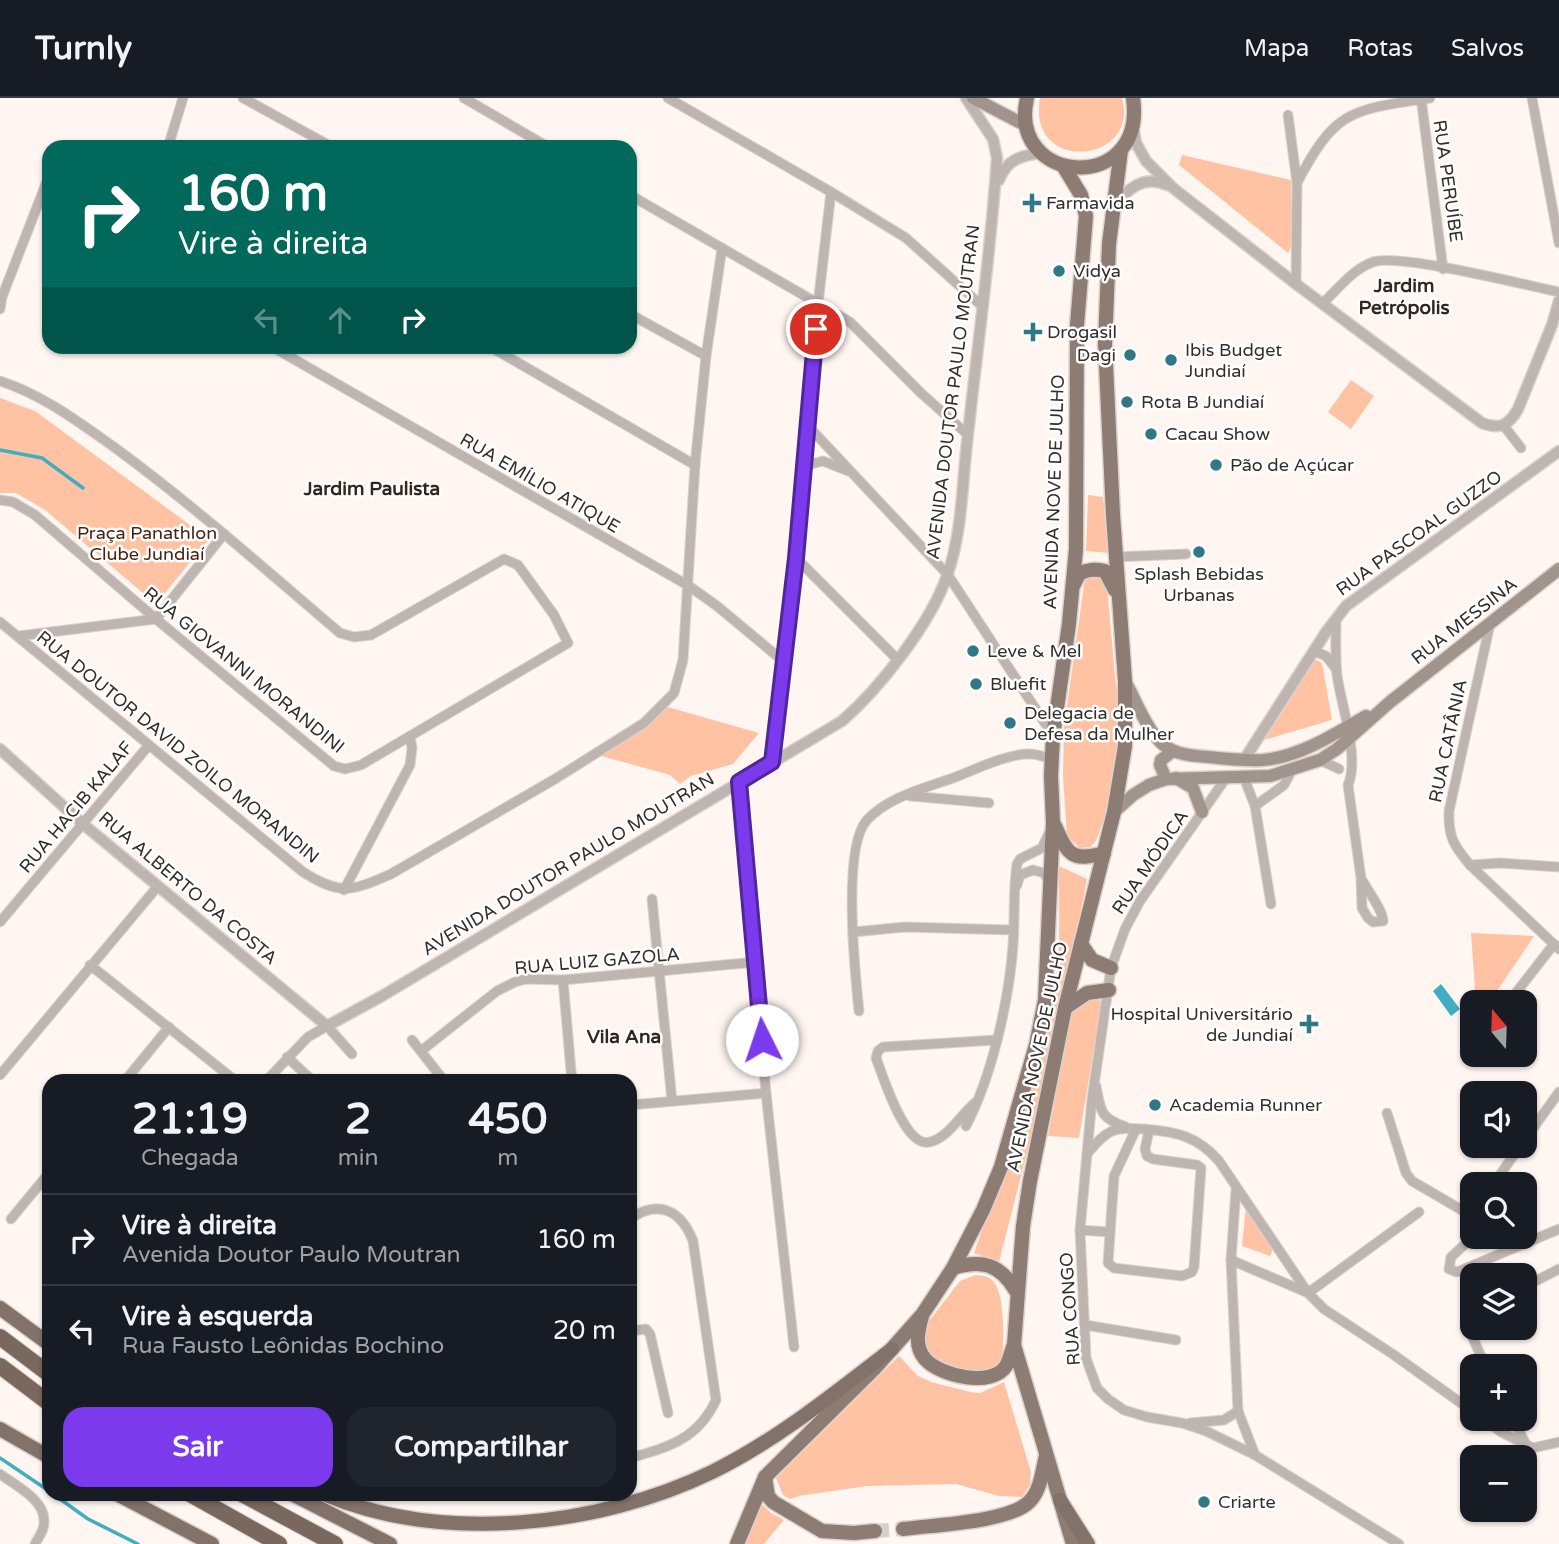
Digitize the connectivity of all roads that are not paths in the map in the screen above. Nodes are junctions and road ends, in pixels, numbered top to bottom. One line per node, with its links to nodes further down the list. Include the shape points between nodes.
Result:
1 (183, 98): 13 (street)
2 (243, 98): 14 (street)
3 (464, 98): 15 (street)
4 (668, 98): 22 (street)
5 (965, 98): 21 (street, AVENIDA DOUTOR PAULO MOUTRAN, via 993,139)
6 (973, 98): 12 (main road)
7 (1027, 98): 12 (main road)
8 (1424, 98): 19 (street, via 1375,106 1345,118 1318,144); 28 (street, RUA PERUÍBE)
9 (1532, 98): 26 (street)
10 (1134, 109): 16 (main road); 20 (street, via 1136,143 1146,161)
11 (1288, 115): 19 (street)
12 (1025, 125): 17 (main road)
13 (170, 140)
14 (319, 140)
15 (536, 140)
16 (1121, 150): 18 (main road, via 1091,168); 25 (main road, AVENIDA NOVE DE JULHO)
17 (1040, 153): 18 (main road); 21 (street, via 1008,163)
18 (1065, 167): 57 (main road, AVENIDA NOVE DE JULHO, via 1082,195 1086,216 1077,325)
19 (1297, 183): 29 (street)
20 (1173, 188): 25 (street, via 1160,182 1139,184 1122,196); 29 (street)
21 (995, 189): 34 (street, AVENIDA DOUTOR PAULO MOUTRAN)
22 (831, 192): 33 (street); 34 (street, via 906,238)
23 (42, 194): 35 (street)
24 (637, 199): 27 (street)
25 (1114, 212): 52 (main road, AVENIDA NOVE DE JULHO, via 1105,344)
26 (1559, 243)
27 (722, 248): 33 (street); 39 (street)
28 (1443, 269): 30 (street); 32 (street, via 1381,260 1357,271)
29 (1296, 284): 32 (street)
30 (1559, 292)
31 (1559, 301): 41 (street, via 1518,409)
32 (1323, 303): 41 (street, via 1482,423)
33 (818, 304): 42 (street); 43 (street, via 860,331)
34 (983, 307): 43 (street, AVENIDA DOUTOR PAULO MOUTRAN)
35 (0, 309)
36 (637, 317): 39 (street)
37 (285, 354): 56 (street, RUA EMÍLIO ATIQUE)
38 (503, 354): 46 (street)
39 (706, 356): 46 (street)
40 (0, 381): 50 (street, via 57,406 153,475)
41 (1504, 426): 44 (street)
42 (809, 428): 47 (street); 48 (street)
43 (968, 434): 55 (street, AVENIDA DOUTOR PAULO MOUTRAN)
44 (1521, 448)
45 (1559, 451): 60 (street, RUA PASCOAL GUZZO, via 1364,592)
46 (695, 465): 56 (street)
47 (804, 466): 48 (street, via 823,461); 53 (street)
48 (853, 474): 55 (street)
49 (0, 500): 59 (street, RUA GIOVANNI MORANDINI, via 35,515)
50 (224, 534): 59 (street); 70 (street, RUA GIOVANNI MORANDINI, via 341,633 354,637 371,635 504,559 518,565 568,643)
51 (1186, 554): 52 (street)
52 (1116, 557): 58 (main road, AVENIDA NOVE DE JULHO)
53 (796, 558): 65 (street); 66 (street)
54 (1559, 569): 62 (main road, RUA MESSINA)
55 (948, 575): 65 (street, AVENIDA DOUTOR PAULO MOUTRAN); 71 (street)
56 (689, 586): 66 (street, RUA EMÍLIO ATIQUE); 100 (street, via 679,678 674,694 648,721 391,874)
57 (1073, 586): 58 (main road, via 1083,572 1105,571); 71 (main road, AVENIDA NOVE DE JULHO)
58 (1118, 598): 68 (main road, AVENIDA NOVE DE JULHO)
59 (156, 619): 63 (street); 70 (street, RUA GIOVANNI MORANDINI, via 334,766 361,765)
60 (1336, 619): 64 (street, RUA PASCOAL GUZZO); 67 (street)
61 (0, 622): 63 (street, RUA DOUTOR DAVID ZOILO MORANDIN)
62 (1490, 622): 69 (main road, RUA MESSINA); 95 (street, RUA CATÂNIA, via 1449,811 1450,835)
63 (18, 636): 72 (street, RUA DOUTOR DAVID ZOILO MORANDIN)
64 (1314, 651): 67 (street, via 1326,656); 76 (street, RUA PASCOAL GUZZO)
65 (898, 660): 79 (street, AVENIDA DOUTOR PAULO MOUTRAN, via 842,722)
66 (783, 662): 79 (street)
67 (1337, 671): 69 (street)
68 (1125, 681): 73 (main road, via 1156,739); 90 (main road, AVENIDA NOVE DE JULHO, via 1125,746)
69 (1348, 732): 76 (main road, RUA MESSINA, via 1284,756); 77 (main road, RUA MESSINA, via 1337,749); 78 (street)
70 (410, 736): 100 (street, via 410,765)
71 (1053, 736): 75 (main road, AVENIDA NOVE DE JULHO)
72 (149, 745): 93 (street, RUA HACIB KALAF); 100 (street, RUA DOUTOR DAVID ZOILO MORANDIN, via 303,873)
73 (1173, 751): 76 (main road, RUA MESSINA); 82 (main road, via 1160,765)
74 (3, 756): 93 (street, RUA ALBERTO DA COSTA)
75 (1052, 759): 87 (street, via 1020,756); 92 (main road, AVENIDA NOVE DE JULHO)
76 (1244, 760)
77 (1320, 760): 80 (street); 81 (main road, RUA MESSINA)
78 (1351, 761): 80 (street); 86 (street)
79 (772, 762): 85 (street, AVENIDA DOUTOR PAULO MOUTRAN)
80 (1339, 769): 86 (street)
81 (1292, 770): 84 (main road, RUA MESSINA); 89 (street, via 1284,785)
82 (1171, 778): 83 (main road, RUA MESSINA); 90 (main road, RUA MESSINA, via 1141,790); 91 (main road, via 1193,788)
83 (1226, 778): 84 (main road, RUA MESSINA); 91 (street, RUA MÓDICA)
84 (1244, 778): 89 (street)
85 (739, 782): 109 (street); 118 (street, AVENIDA DOUTOR PAULO MOUTRAN)
86 (1348, 785): 97 (street)
87 (906, 795): 88 (street); 106 (street, via 874,813 860,830 854,863)
88 (989, 803)
89 (1255, 806): 103 (street)
90 (1114, 812): 94 (main road, AVENIDA NOVE DE JULHO)
91 (1202, 813): 111 (street, RUA MÓDICA, via 1140,901)
92 (1053, 822): 94 (main road, via 1072,855 1083,859); 99 (main road, AVENIDA NOVE DE JULHO); 101 (street, via 1042,848 1020,859)
93 (83, 824): 98 (street, RUA ALBERTO DA COSTA); 104 (street, RUA HACIB KALAF)
94 (1104, 853): 107 (main road, AVENIDA NOVE DE JULHO)
95 (1470, 864): 96 (street); 108 (street, RUA CATÂNIA)
96 (1559, 867)
97 (1361, 878)
98 (158, 886): 110 (street); 118 (street, RUA ALBERTO DA COSTA)
99 (1051, 886): 101 (street, via 1044,873 1033,870 1020,875); 157 (main road, AVENIDA NOVE DE JULHO, via 1045,1000 1036,1045 1000,1167)
100 (344, 890)
101 (1015, 890): 105 (street)
102 (652, 898): 112 (street)
103 (1271, 904)
104 (0, 922)
105 (1013, 930): 106 (street, via 905,927); 121 (street)
106 (853, 932): 117 (street)
107 (1081, 944): 111 (main road, via 1092,960); 116 (main road, AVENIDA NOVE DE JULHO)
108 (1556, 946): 115 (street)
109 (756, 962): 112 (street, RUA LUIZ GAZOLA); 134 (street)
110 (90, 965): 119 (street); 125 (street)
111 (1111, 968): 114 (street, RUA CONGO)
112 (659, 971): 113 (street, RUA LUIZ GAZOLA); 136 (street)
113 (563, 980): 122 (street, RUA LUIZ GAZOLA, via 526,979 505,985); 131 (street)
114 (1109, 990): 116 (main road, via 1087,993); 132 (street, RUA CONGO)
115 (1519, 990)
116 (1065, 1008): 160 (main road, AVENIDA NOVE DE JULHO, via 1030,1181)
117 (859, 1011)
118 (327, 1026): 123 (street, RUA ALBERTO DA COSTA); 124 (street)
119 (169, 1027): 126 (street); 127 (street)
120 (412, 1040): 122 (street)
121 (996, 1040): 135 (street); 135 (street, via 883,1047 876,1058 909,1132 922,1142 942,1135)
122 (421, 1051): 130 (street)
123 (352, 1054)
124 (287, 1057): 128 (street); 129 (street)
125 (0, 1074)
126 (131, 1074)
127 (227, 1074)
128 (272, 1074)
129 (305, 1074)
130 (439, 1074)
131 (571, 1074)
132 (1096, 1084): 141 (street, via 1104,1116); 143 (street, RUA CONGO)
133 (1559, 1092): 139 (street)
134 (766, 1093): 136 (street); 170 (street)
135 (980, 1098): 140 (street)
136 (672, 1101): 137 (street)
137 (637, 1104)
138 (1387, 1113): 146 (street, via 1406,1174)
139 (1537, 1123)
140 (966, 1126)
141 (1132, 1128): 142 (street); 143 (street, via 1112,1131); 152 (street, via 1114,1176)
142 (1149, 1130): 145 (street, via 1178,1133 1200,1144 1219,1161); 152 (street, via 1147,1156 1201,1168 1192,1272 1182,1276 1111,1266 1107,1259)
143 (1086, 1154): 151 (street, RUA CONGO)
144 (42, 1181): 149 (street)
145 (1236, 1189): 156 (street); 161 (street)
146 (1460, 1209)
147 (1419, 1212): 161 (street)
148 (637, 1215): 188 (street, via 648,1209 667,1210 688,1228 716,1400 709,1415 678,1442)
149 (11, 1219)
150 (1559, 1229): 153 (street)
151 (1080, 1230): 152 (street); 164 (street, RUA CONGO)
152 (1109, 1232)
153 (1537, 1238)
154 (1460, 1249): 155 (street, via 1451,1257 1451,1271)
155 (1512, 1249)
156 (1231, 1261): 161 (street); 176 (street)
157 (953, 1268): 160 (main road, via 984,1264 1008,1278); 163 (main road, AVENIDA NOVE DE JULHO)
158 (1559, 1269): 159 (street)
159 (1537, 1280)
160 (1016, 1291): 169 (main road, AVENIDA NOVE DE JULHO)
161 (1308, 1293): 175 (street, via 1324,1309)
162 (0, 1308): 167 (highway)
163 (922, 1315): 169 (main road, via 917,1333 921,1352 943,1371 988,1378 1006,1366); 171 (main road, AVENIDA NOVE DE JULHO)
164 (1085, 1325): 168 (street); 178 (street, RUA CONGO, via 1086,1358 1097,1388 1124,1410)
165 (637, 1330): 177 (street, via 646,1329 649,1334)
166 (0, 1337): 173 (highway)
167 (42, 1339)
168 (1176, 1340)
169 (1014, 1345): 186 (main road, AVENIDA NOVE DE JULHO)
170 (794, 1346)
171 (892, 1349): 190 (main road, AVENIDA NOVE DE JULHO); 191 (highway, via 801,1417 731,1461 678,1487)
172 (0, 1366): 174 (highway)
173 (42, 1369)
174 (42, 1397)
175 (1460, 1402)
176 (1238, 1411): 178 (street, via 1224,1420); 187 (street)
177 (668, 1413)
178 (1182, 1423): 187 (street, RUA CONGO)
179 (0, 1429): 185 (highway)
180 (1500, 1431): 183 (street)
181 (1519, 1431): 183 (street)
182 (1559, 1442): 184 (street)
183 (1527, 1445)
184 (1537, 1448)
185 (42, 1453)
186 (1046, 1455): 192 (main road); 199 (main road, AVENIDA NOVE DE JULHO, via 1037,1492 1021,1508 993,1518)
187 (1255, 1455): 209 (street, RUA CONGO)
188 (637, 1456)
189 (0, 1474): 201 (street, via 42,1509 45,1521)
190 (765, 1478): 200 (main road, via 773,1502 822,1531); 206 (main road)
191 (637, 1499)
192 (1060, 1500): 207 (main road); 208 (highway)
193 (130, 1501): 202 (highway)
194 (202, 1501): 203 (highway)
195 (255, 1501): 204 (highway)
196 (306, 1501): 205 (highway)
197 (345, 1501): 198 (highway, via 392,1517 479,1525 551,1521)
198 (631, 1501)
199 (903, 1529)
200 (875, 1531)
201 (34, 1544)
202 (212, 1544)
203 (279, 1544)
204 (335, 1544)
205 (390, 1544)
206 (737, 1544)
207 (1073, 1544)
208 (1088, 1544)
209 (1399, 1544)

